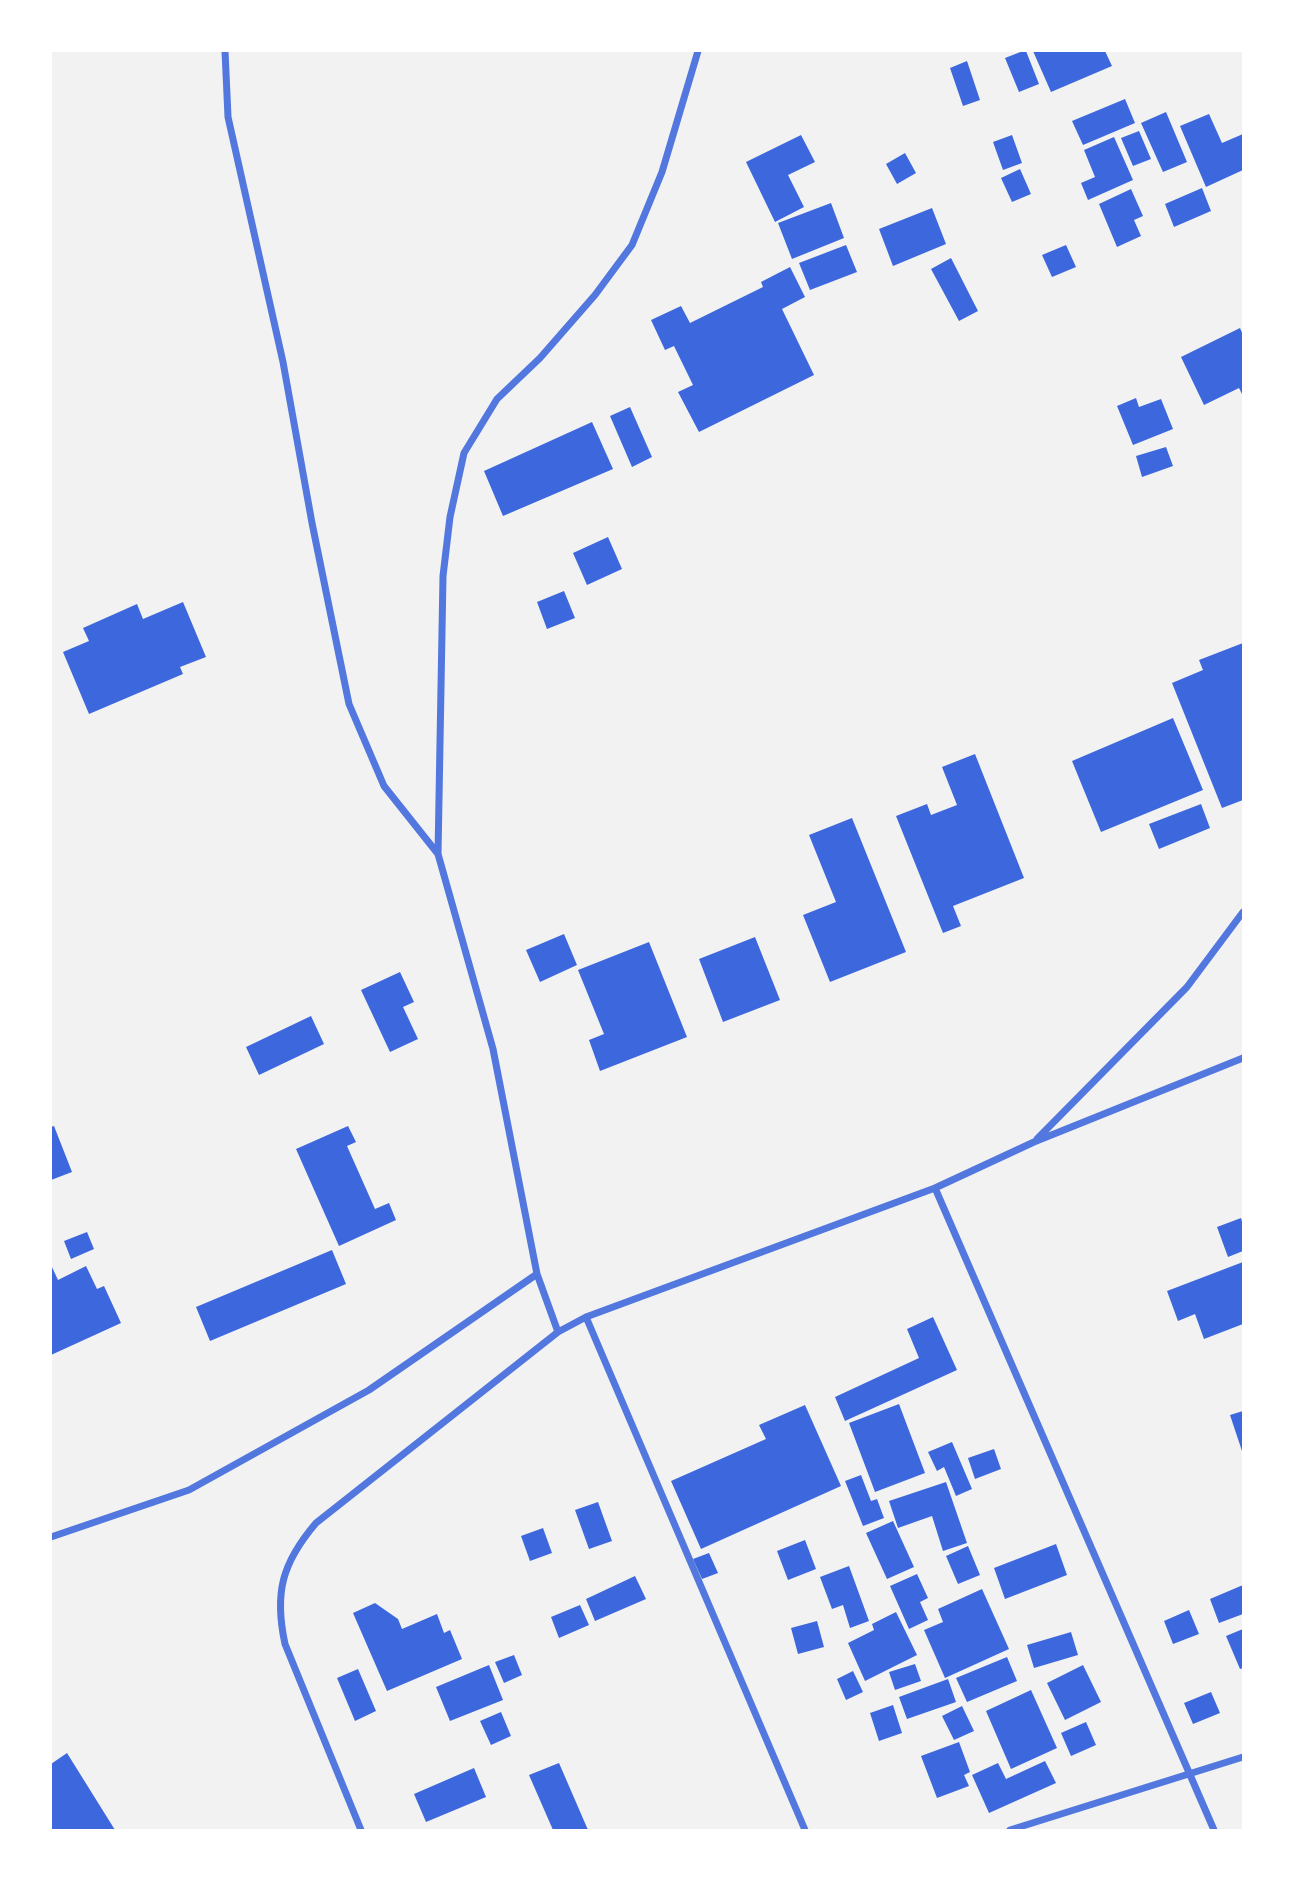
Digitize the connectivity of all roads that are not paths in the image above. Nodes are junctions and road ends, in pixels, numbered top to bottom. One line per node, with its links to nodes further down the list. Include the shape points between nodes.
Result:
1 (225, 51): 3 (street, via 228,117 283,362 349,704 384,786)
2 (698, 51): 3 (street, via 662,172 632,245 540,358 497,399 464,453 443,576)
3 (438, 854): 8 (street, via 493,1049)
4 (1243, 912): 6 (street, via 1187,987)
5 (1243, 1058): 6 (street)
6 (1034, 1142): 7 (street)
7 (935, 1188): 9 (street); 13 (street)
8 (537, 1274): 10 (street); 11 (street, via 369,1390 190,1490)
9 (586, 1317): 10 (street); 15 (street)
10 (558, 1332): 14 (street, via 316,1523 287,1567 279,1618 285,1644)
11 (51, 1537)
12 (1243, 1756): 13 (street)
13 (1190, 1774): 16 (street); 17 (street)
14 (361, 1830)
15 (805, 1830)
16 (1010, 1830)
17 (1214, 1830)

